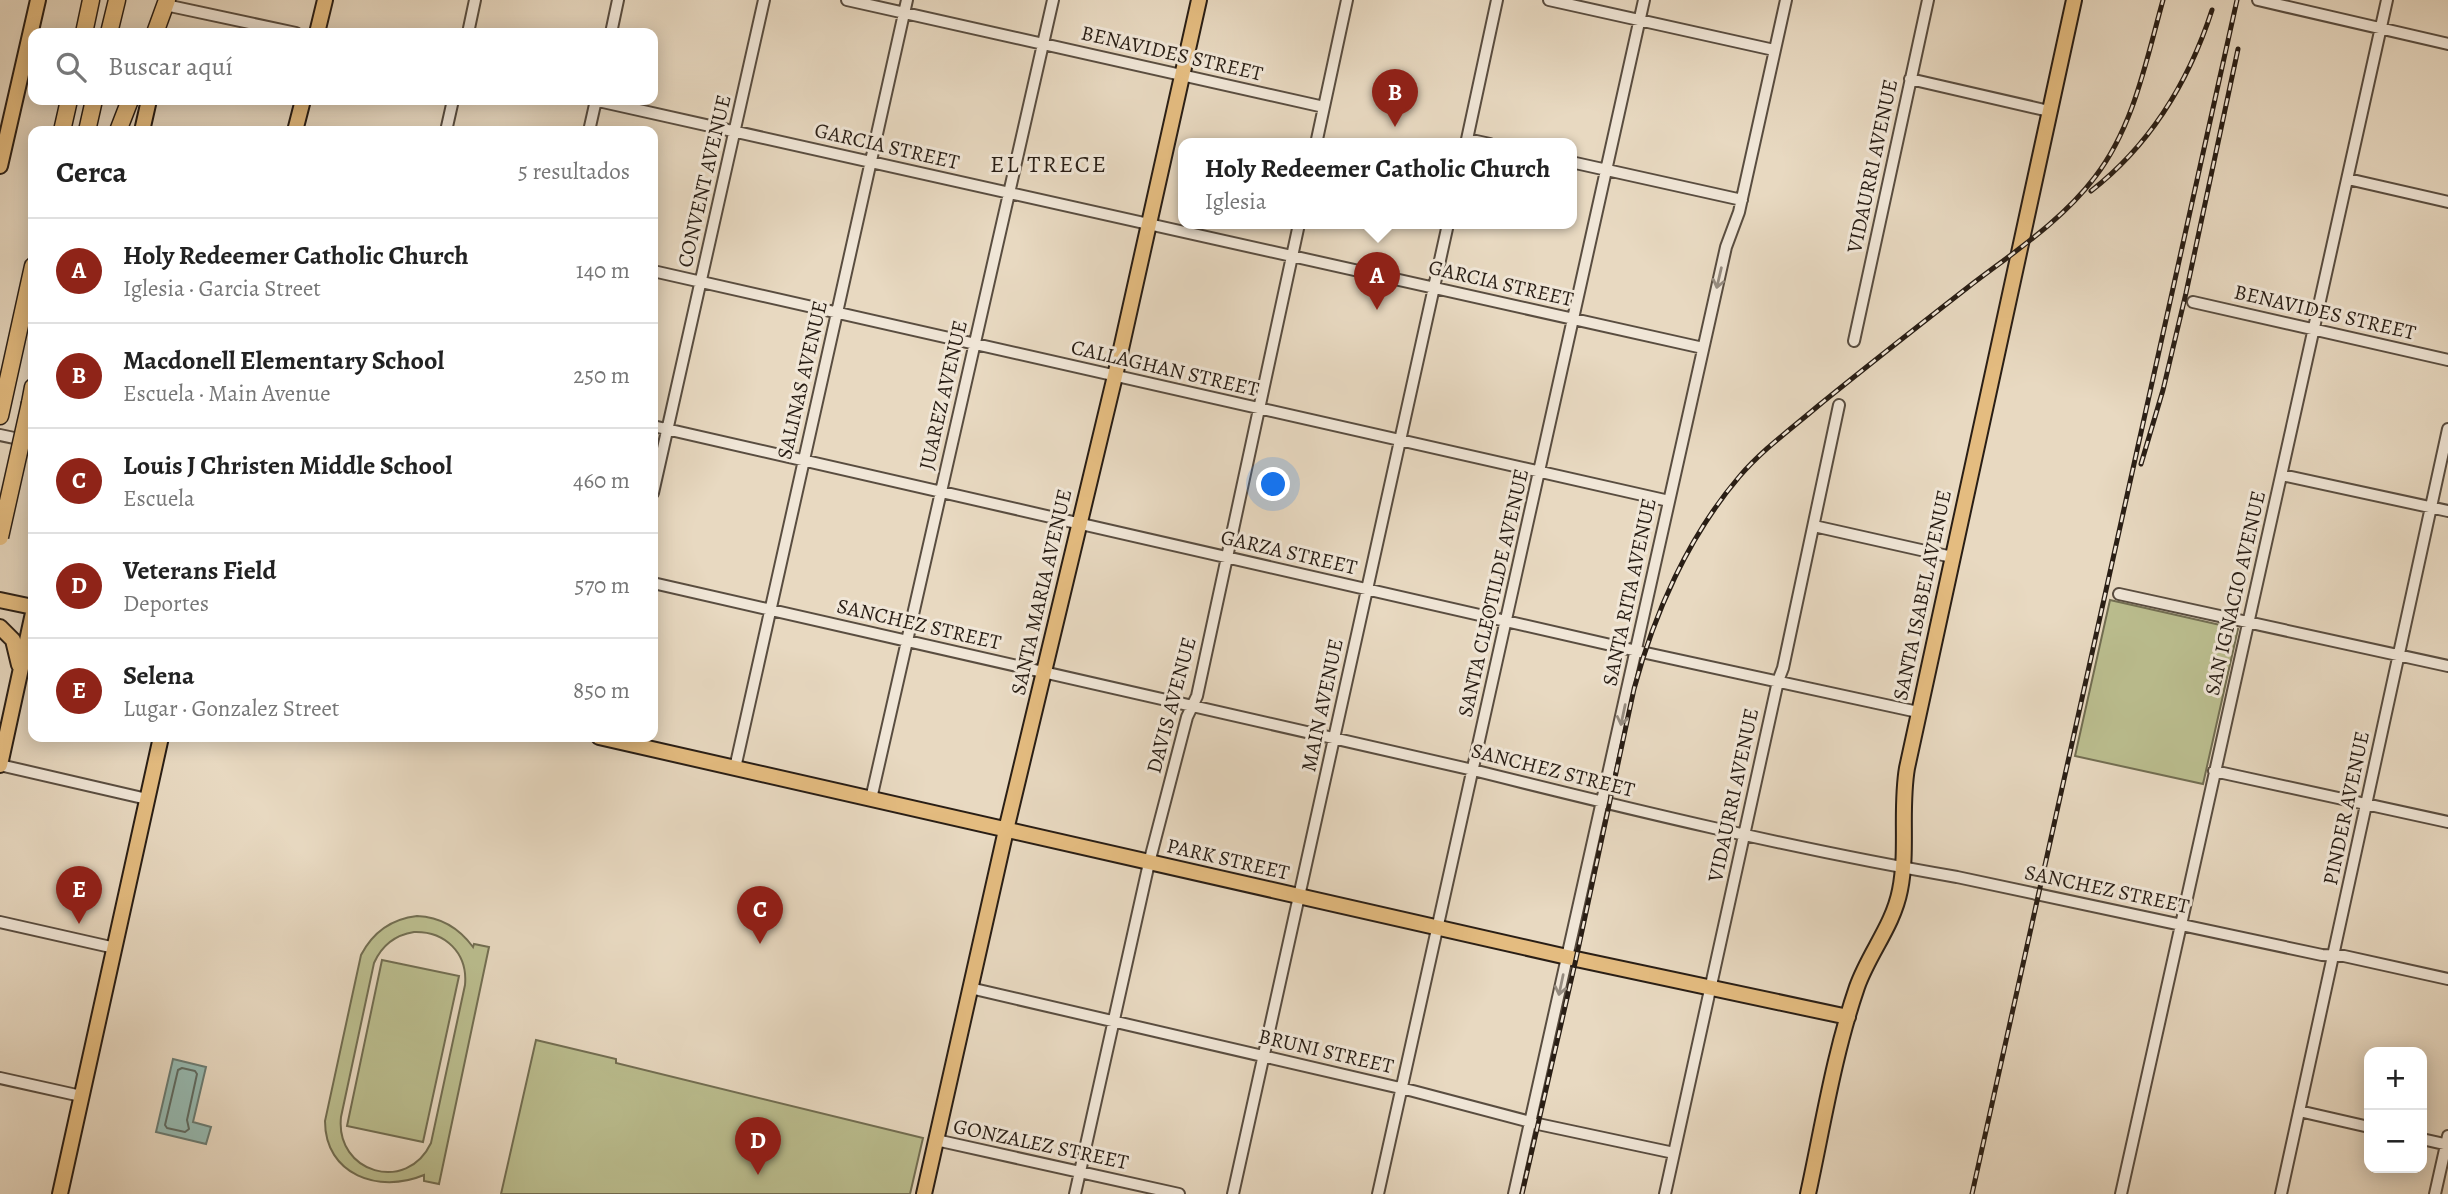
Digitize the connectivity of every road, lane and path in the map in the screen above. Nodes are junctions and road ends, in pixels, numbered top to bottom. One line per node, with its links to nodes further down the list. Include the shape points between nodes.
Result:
1 (38, 0): 25 (main road)
2 (80, 0): 26 (highway)
3 (91, 0): 27 (highway)
4 (117, 0): 28 (highway)
5 (325, 0): 32 (main road)
6 (475, 0): 33 (street)
7 (618, 0): 34 (street)
8 (764, 0): 60 (street, CONVENT AVENUE)
9 (846, 0): 23 (street, BENAVIDES STREET)
10 (907, 0): 23 (street, SALINAS AVENUE)
11 (1053, 0): 37 (street, JUAREZ AVENUE)
12 (1199, 0): 40 (main road, SANTA MARIA AVENUE)
13 (1347, 0): 50 (street)
14 (1497, 0): 62 (street)
15 (1549, 0): 24 (street)
16 (1644, 0): 24 (street, SANTA CLEOTILDE AVENUE)
17 (1786, 0): 39 (street, SANTA RITA AVENUE)
18 (1928, 0): 41 (street, VIDAURRI AVENUE)
19 (2074, 0): 51 (main road, SANTA ISABEL AVENUE)
20 (2258, 0): 35 (street)
21 (2387, 0): 35 (street, SAN IGNACIO AVENUE)
22 (169, 2): 29 (highway); 30 (main road); 31 (street)
23 (904, 13): 37 (street, BENAVIDES STREET); 63 (street, SALINAS AVENUE)
24 (1640, 20): 39 (street); 66 (street, SANTA CLEOTILDE AVENUE)
25 (31, 28)
26 (75, 28)
27 (85, 28)
28 (110, 28)
29 (157, 28)
30 (164, 28)
31 (276, 28)
32 (318, 28)
33 (469, 28)
34 (612, 28)
35 (2381, 28): 38 (street); 67 (street, SAN IGNACIO AVENUE)
36 (28, 38): 52 (main road)
37 (1043, 44): 40 (street, BENAVIDES STREET); 68 (street, JUAREZ AVENUE)
38 (2448, 44)
39 (1774, 50): 69 (street, SANTA RITA AVENUE)
40 (1182, 75): 50 (street, BENAVIDES STREET); 71 (main road, SANTA MARIA AVENUE)
41 (1910, 79): 51 (street); 83 (street, VIDAURRI AVENUE)
42 (67, 105): 53 (highway)
43 (93, 105): 54 (highway)
44 (128, 105): 55 (highway)
45 (148, 105): 56 (main road)
46 (302, 105): 57 (main road)
47 (452, 105): 58 (street)
48 (594, 105): 59 (street)
49 (617, 105): 60 (street, GARCIA STREET)
50 (1324, 107): 61 (street)
51 (2049, 111): 110 (main road, SANTA ISABEL AVENUE)
52 (5, 124): 65 (main road)
53 (63, 125)
54 (88, 126)
55 (119, 126)
56 (143, 126)
57 (296, 126)
58 (447, 126)
59 (590, 126)
60 (734, 131): 63 (street, GARCIA STREET); 76 (street, CONVENT AVENUE)
61 (1317, 138)
62 (1467, 138)
63 (871, 162): 68 (street, GARCIA STREET); 80 (street, SALINAS AVENUE)
64 (1577, 163): 66 (street)
65 (0, 166)
66 (1606, 170): 69 (street); 81 (street, SANTA CLEOTILDE AVENUE)
67 (2348, 179): 70 (street); 82 (street, SAN IGNACIO AVENUE)
68 (1009, 193): 71 (street, GARCIA STREET); 84 (street, JUAREZ AVENUE)
69 (1742, 200): 85 (street, SANTA RITA AVENUE, one-way to 85)
70 (2448, 202)
71 (1150, 224): 74 (street, GARCIA STREET); 87 (main road, SANTA MARIA AVENUE)
72 (1298, 229): 74 (street, DAVIS AVENUE)
73 (1447, 229): 77 (street, MAIN AVENUE)
74 (1292, 256): 77 (street, GARCIA STREET); 90 (street, DAVIS AVENUE)
75 (658, 272): 76 (street, CALLAGHAN STREET)
76 (701, 282): 80 (street, CALLAGHAN STREET); 94 (street, CONVENT AVENUE)
77 (1434, 288): 81 (street, GARCIA STREET); 97 (street, MAIN AVENUE)
78 (28, 289): 91 (highway)
79 (2193, 302): 82 (street, BENAVIDES STREET)
80 (837, 313): 84 (street, CALLAGHAN STREET); 98 (street, SALINAS AVENUE)
81 (1573, 319): 85 (street, GARCIA STREET); 100 (street, SANTA CLEOTILDE AVENUE)
82 (2314, 329): 86 (street, BENAVIDES STREET); 101 (street, SAN IGNACIO AVENUE)
83 (1854, 341)
84 (975, 344): 87 (street, CALLAGHAN STREET); 102 (street, JUAREZ AVENUE)
85 (1703, 348): 103 (street, SANTA RITA AVENUE)
86 (2448, 360)
87 (1115, 376): 90 (street, CALLAGHAN STREET); 106 (main road, SANTA MARIA AVENUE)
88 (1839, 405): 107 (street, VIDAURRI AVENUE)
89 (28, 409): 108 (highway, bridge)
90 (1259, 409): 97 (street, CALLAGHAN STREET); 109 (street, DAVIS AVENUE)
91 (0, 416)
92 (658, 427): 94 (street, GARZA STREET)
93 (2448, 429): 104 (street, PINDER AVENUE)
94 (667, 430): 98 (street, GARZA STREET); 99 (street, CONVENT AVENUE)
95 (0, 435): 96 (street)
96 (28, 441)
97 (1400, 441): 100 (street, CALLAGHAN STREET); 112 (street, MAIN AVENUE)
98 (804, 461): 102 (street, GARZA STREET); 116 (street, SALINAS AVENUE)
99 (658, 470)
100 (1539, 472): 103 (street, CALLAGHAN STREET); 117 (street, SANTA CLEOTILDE AVENUE)
101 (2282, 475): 104 (street); 118 (street, SAN IGNACIO AVENUE)
102 (941, 492): 106 (street, GARZA STREET); 121 (street, JUAREZ AVENUE)
103 (1669, 501): 122 (street, SANTA RITA AVENUE)
104 (2431, 507): 105 (street); 123 (street, PINDER AVENUE)
105 (2448, 511)
106 (1079, 523): 109 (street, GARZA STREET); 126 (main road, SANTA MARIA AVENUE)
107 (1814, 526): 110 (street); 127 (street, VIDAURRI AVENUE)
108 (0, 537)
109 (1227, 557): 112 (street, GARZA STREET); 128 (street, DAVIS AVENUE)
110 (1952, 557): 129 (main road, SANTA ISABEL AVENUE)
111 (658, 584): 116 (street, SANCHEZ STREET)
112 (1367, 589): 117 (street, GARZA STREET); 130 (street, MAIN AVENUE)
113 (2119, 594): 118 (street)
114 (0, 600): 115 (main road)
115 (28, 608)
116 (770, 610): 121 (street, SANCHEZ STREET); 134 (street, SALINAS AVENUE)
117 (1506, 621): 122 (street, GARZA STREET); 135 (street, SANTA CLEOTILDE AVENUE)
118 (2248, 622): 123 (street); 136 (street, SAN IGNACIO AVENUE)
119 (0, 627): 125 (main road, via 13,640)
120 (28, 633): 125 (main road)
121 (907, 641): 126 (street, SANCHEZ STREET); 138 (street, JUAREZ AVENUE)
122 (1637, 651): 127 (street, GARZA STREET); 139 (street, SANTA RITA AVENUE, one-way to 139)
123 (2399, 655): 124 (street); 140 (street, PINDER AVENUE)
124 (2448, 666)
125 (20, 670): 133 (main road)
126 (1043, 672): 128 (street, SANCHEZ STREET); 142 (main road, SANTA MARIA AVENUE)
127 (1778, 681): 129 (street, GARZA STREET); 143 (street, VIDAURRI AVENUE)
128 (1192, 706): 130 (street, SANCHEZ STREET); 144 (street, DAVIS AVENUE)
129 (1918, 712): 145 (main road, SANTA ISABEL AVENUE, via 1902,794)
130 (1334, 738): 135 (street, SANCHEZ STREET); 146 (street, MAIN AVENUE)
131 (160, 742): 137 (main road)
132 (621, 742): 134 (main road, PARK STREET)
133 (0, 765): 137 (street)
134 (735, 768): 138 (main road, PARK STREET)
135 (1473, 770): 139 (street, SANCHEZ STREET); 149 (street, SANTA CLEOTILDE AVENUE)
136 (2214, 771): 140 (street); 148 (street, SAN IGNACIO AVENUE)
137 (147, 799): 150 (main road)
138 (871, 799): 142 (main road, PARK STREET)
139 (1603, 803): 143 (street, SANCHEZ STREET); 152 (street, SANTA RITA AVENUE)
140 (2366, 804): 141 (street); 151 (street, PINDER AVENUE)
141 (2448, 822)
142 (1006, 830): 144 (main road, PARK STREET); 155 (main road, SANTA MARIA AVENUE)
143 (1745, 834): 145 (street, SANCHEZ STREET); 154 (street, VIDAURRI AVENUE)
144 (1149, 863): 146 (main road, PARK STREET); 157 (street, DAVIS AVENUE)
145 (1902, 867): 148 (street, SANCHEZ STREET); 156 (main road, SANTA ISABEL AVENUE, via 1896,906 1858,984)
146 (1299, 896): 149 (main road, PARK STREET); 158 (street, MAIN AVENUE)
147 (0, 922): 150 (street)
148 (2181, 925): 151 (street, SANCHEZ STREET); 179 (street, SAN IGNACIO AVENUE)
149 (1438, 927): 152 (main road, PARK STREET); 160 (street, SANTA CLEOTILDE AVENUE)
150 (115, 948): 161 (main road)
151 (2333, 955): 153 (street, SANCHEZ STREET); 162 (street, PINDER AVENUE)
152 (1568, 957): 154 (main road, PARK STREET); 163 (street, SANTA RITA AVENUE, one-way to 163)
153 (2448, 979)
154 (1711, 987): 156 (main road, PARK STREET); 168 (street, VIDAURRI AVENUE)
155 (970, 988): 157 (street, BRUNI STREET); 166 (main road, SANTA MARIA AVENUE)
156 (1848, 1017): 178 (main road, SANTA ISABEL AVENUE)
157 (1114, 1021): 158 (street, BRUNI STREET); 169 (street, DAVIS AVENUE)
158 (1264, 1056): 160 (street, BRUNI STREET); 174 (street, MAIN AVENUE)
159 (0, 1078): 161 (street)
160 (1402, 1088): 163 (street, BRUNI STREET); 175 (street, SANTA CLEOTILDE AVENUE)
161 (81, 1096): 170 (main road)
162 (2299, 1111): 164 (street); 180 (street, PINDER AVENUE)
163 (1531, 1122): 168 (street, BRUNI STREET); 176 (street, SANTA RITA AVENUE)
164 (2364, 1126)
165 (2427, 1139): 167 (street)
166 (936, 1140): 169 (street, GONZALEZ STREET); 171 (main road, SANTA MARIA AVENUE)
167 (2447, 1141): 181 (street)
168 (1674, 1153): 177 (street, VIDAURRI AVENUE)
169 (1080, 1172): 172 (street, DAVIS AVENUE); 173 (street, GONZALEZ STREET)
170 (60, 1194)
171 (924, 1194)
172 (1075, 1194)
173 (1179, 1194)
174 (1233, 1194)
175 (1378, 1194)
176 (1514, 1194)
177 (1665, 1194)
178 (1808, 1194)
179 (2121, 1194)
180 (2281, 1194)
181 (2435, 1194)

